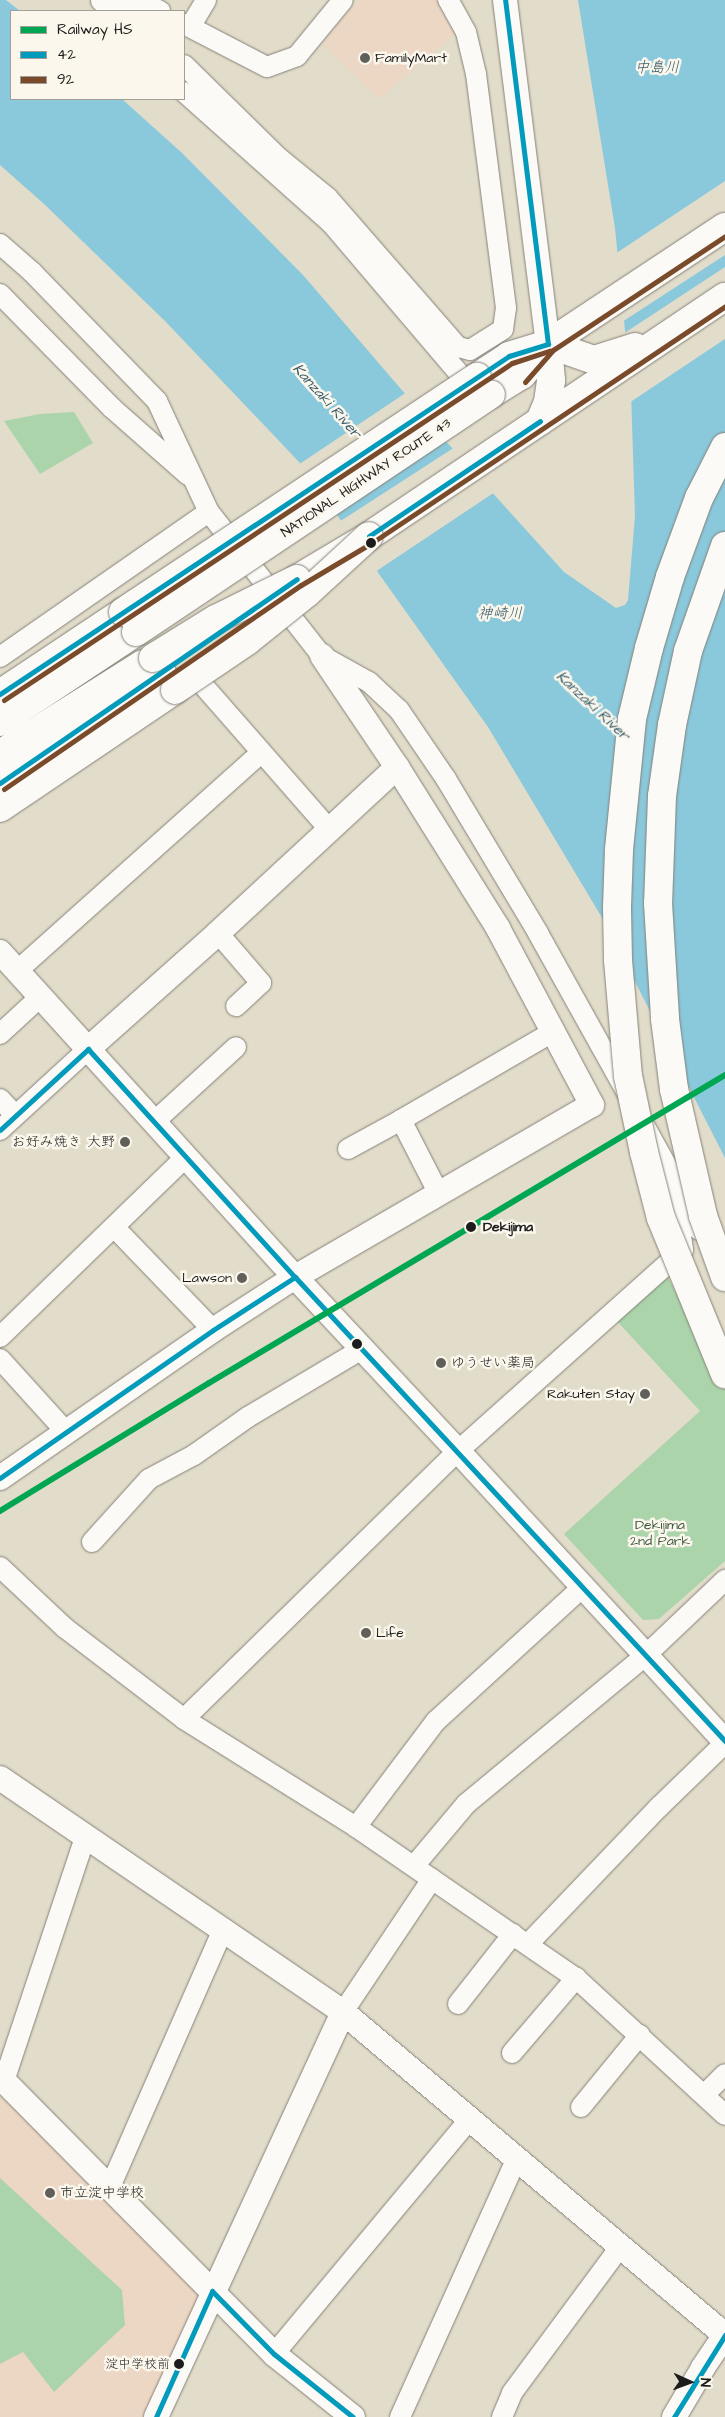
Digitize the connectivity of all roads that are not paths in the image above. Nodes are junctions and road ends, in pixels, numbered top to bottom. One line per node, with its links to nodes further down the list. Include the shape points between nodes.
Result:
1 (206, 0): 7 (street)
2 (343, 0): 7 (street, via 297,56 267,67)
3 (448, 0): 8 (street, via 466,32 476,74 506,308 503,329 470,350 458,347 328,198 279,158)
4 (505, 0): 15 (street)
5 (112, 7): 6 (street, via 146,4)
6 (158, 10)
7 (187, 26)
8 (185, 66)
9 (185, 93): 16 (street, via 331,223)
10 (725, 227): 15 (highway, NATIONAL HIGHWAY ROUTE 43)
11 (0, 244): 19 (street, via 32,272 157,401)
12 (0, 294): 19 (street, via 112,408)
13 (725, 297): 14 (highway)
14 (664, 338): 15 (highway, via 594,360); 17 (highway)
15 (548, 344): 16 (highway, bridge, via 508,356); 17 (highway, via 551,380 548,402); 28 (highway, NATIONAL HIGHWAY ROUTE 43, bridge, via 522,375)
16 (467, 384): 27 (highway, bridge)
17 (540, 421): 21 (highway)
18 (725, 447): 61 (highway, bridge, via 699,498 670,576 632,719 619,850 617,908 628,1076 644,1152 662,1218)
19 (193, 480): 20 (street)
20 (209, 512): 24 (street); 25 (street)
21 (369, 536): 23 (highway, bridge); 26 (highway, bridge, via 247,642)
22 (725, 546): 55 (highway, bridge, via 688,651 672,726 662,796 658,904 664,1010 674,1089 703,1216)
23 (297, 579): 26 (highway, bridge); 30 (highway, bridge, via 216,619)
24 (322, 656): 31 (street); 51 (street, via 369,682 399,710 446,779 538,933)
25 (0, 657)
26 (177, 680): 29 (street); 32 (highway); 33 (highway)
27 (0, 694)
28 (0, 722)
29 (261, 753): 34 (street); 37 (street)
30 (0, 754)
31 (397, 767): 34 (street); 40 (street, via 498,928)
32 (0, 783)
33 (0, 808)
34 (329, 829): 35 (street)
35 (218, 933): 39 (street, via 261,983); 43 (street)
36 (0, 952): 37 (street)
37 (17, 971): 38 (street)
38 (40, 997): 41 (street); 43 (street)
39 (236, 1006)
40 (553, 1032): 46 (street); 52 (street, via 592,1105)
41 (0, 1034)
42 (236, 1047): 47 (street)
43 (88, 1049): 45 (street); 47 (street)
44 (0, 1099): 45 (street)
45 (15, 1116): 48 (street)
46 (402, 1120): 49 (street); 52 (street)
47 (154, 1122): 50 (street)
48 (0, 1130)
49 (348, 1149)
50 (186, 1157): 53 (street); 56 (street)
51 (673, 1178): 54 (street); 63 (street, via 684,1250)
52 (440, 1194): 56 (street)
53 (114, 1227): 57 (street); 58 (street)
54 (725, 1273)
55 (725, 1277)
56 (295, 1278): 57 (street); 59 (street)
57 (213, 1330): 62 (street)
58 (0, 1337)
59 (362, 1349): 63 (street); 65 (street, via 248,1417 194,1456 149,1479)
60 (0, 1359): 62 (street)
61 (725, 1374)
62 (68, 1433): 64 (street)
63 (458, 1451): 68 (street); 70 (street)
64 (0, 1478)
65 (92, 1542)
66 (0, 1567): 70 (street, via 65,1628)
67 (725, 1580): 69 (street)
68 (584, 1586): 69 (street); 73 (street, via 436,1721)
69 (646, 1654): 71 (street); 75 (street, via 466,1804)
70 (184, 1719): 73 (street)
71 (725, 1742): 78 (street)
72 (0, 1778): 74 (street)
73 (356, 1827): 75 (street)
74 (86, 1835): 77 (street); 85 (street)
75 (414, 1866): 76 (street)
76 (432, 1879): 78 (street); 81 (street)
77 (223, 1929): 81 (street); 91 (street)
78 (520, 1939): 79 (street); 80 (street)
79 (576, 1978): 82 (street); 83 (street)
80 (458, 2004)
81 (343, 2012): 89 (street); 93 (street)
82 (640, 2035): 86 (street); 87 (street)
83 (512, 2053)
84 (725, 2074): 86 (street)
85 (1, 2081): 91 (street)
86 (705, 2094): 88 (street)
87 (581, 2107)
88 (725, 2115)
89 (470, 2119): 90 (street); 94 (street)
90 (517, 2158): 92 (street); 97 (street)
91 (110, 2187): 93 (street)
92 (620, 2247): 98 (street, via 512,2393); 99 (street, via 725,2336)
93 (212, 2291): 94 (street); 95 (street)
94 (274, 2354): 96 (street)
95 (156, 2417)
96 (353, 2417)
97 (400, 2417)
98 (502, 2417)
99 (674, 2417)

